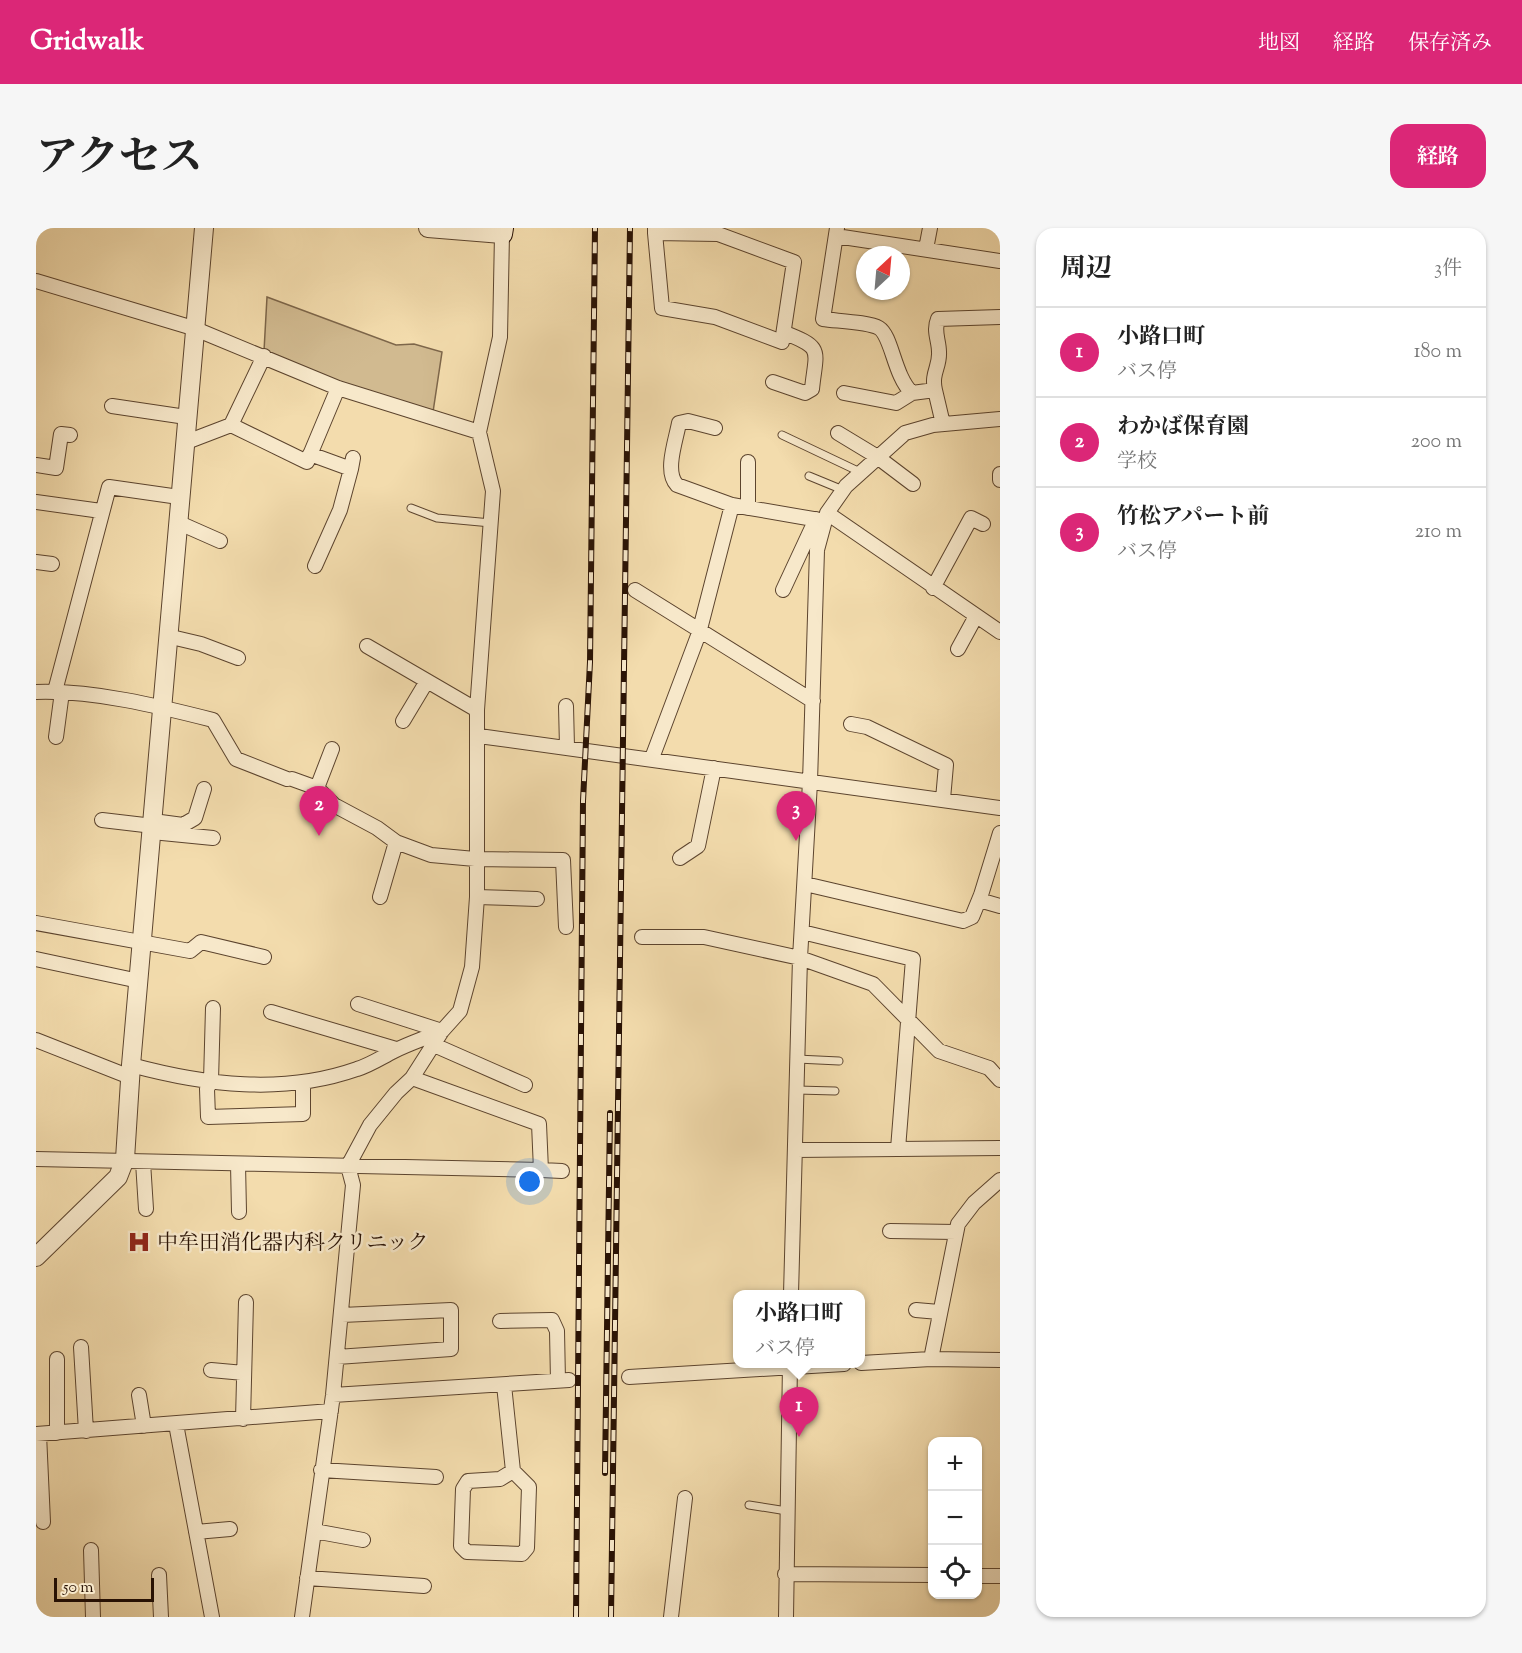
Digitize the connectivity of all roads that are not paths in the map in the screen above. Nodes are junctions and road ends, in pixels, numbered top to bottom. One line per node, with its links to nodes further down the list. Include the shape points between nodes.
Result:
1 (204, 228): 12 (street)
2 (428, 228): 4 (street)
3 (930, 228): 8 (street)
4 (502, 231): 26 (street, via 500,337)
5 (655, 231): 6 (street); 13 (street, via 662,308 715,317 782,342)
6 (719, 231): 13 (street, via 794,262)
7 (836, 232): 8 (street); 19 (street, via 823,319 878,327 885,334 898,374)
8 (926, 249): 9 (street)
9 (1000, 261)
10 (36, 282): 12 (street)
11 (1000, 317): 17 (street, via 938,319 935,327 940,354 932,378)
12 (194, 328): 14 (street); 21 (street)
13 (785, 333): 15 (street, via 811,343 816,351 812,389 805,393)
14 (264, 356): 16 (street); 24 (street)
15 (773, 382)
16 (338, 388): 26 (street); 31 (street)
17 (935, 390): 19 (street); 23 (street)
18 (844, 393): 19 (street, via 896,403)
19 (912, 393)
20 (112, 406): 21 (street)
21 (186, 417): 30 (street)
22 (1000, 419): 23 (street)
23 (943, 424): 32 (street, via 905,433)
24 (231, 425): 30 (street); 31 (street, via 307,462)
25 (715, 428): 43 (street, via 688,421 679,423 672,480)
26 (479, 432): 49 (street, via 493,491)
27 (61, 434): 34 (street, via 56,468)
28 (838, 434): 32 (street)
29 (782, 435): 35 (lane)
30 (184, 443): 41 (street)
31 (310, 454): 54 (street, via 352,464 340,510)
32 (876, 456): 35 (street); 39 (street)
33 (748, 462): 45 (street)
34 (36, 465)
35 (860, 472): 40 (street)
36 (1000, 474): 38 (street)
37 (809, 476): 40 (lane)
38 (1000, 480)
39 (913, 484)
40 (843, 490): 47 (street)
41 (179, 497): 46 (street, via 109,487); 48 (street)
42 (36, 502): 46 (street)
43 (732, 505): 45 (street); 59 (street)
44 (411, 508): 49 (lane, via 437,518)
45 (748, 508): 47 (street)
46 (101, 512): 67 (street)
47 (822, 518): 55 (street); 57 (street); 68 (street, via 817,550)
48 (177, 522): 51 (street); 61 (street)
49 (491, 523): 71 (street)
50 (983, 524): 55 (street, via 970,518)
51 (220, 541)
52 (36, 562): 53 (street)
53 (52, 564)
54 (315, 566)
55 (933, 588): 58 (street)
56 (635, 590): 59 (street)
57 (783, 590)
58 (976, 616): 60 (street); 63 (street)
59 (700, 631): 68 (street); 78 (street)
60 (1000, 632)
61 (167, 636): 64 (street); 69 (street)
62 (367, 646): 65 (street)
63 (958, 649)
64 (238, 658)
65 (427, 681): 71 (street); 72 (street)
66 (36, 692): 67 (street)
67 (58, 692): 69 (street); 75 (street)
68 (813, 701): 80 (street)
69 (161, 706): 81 (street, via 213,720 236,759); 86 (street)
70 (566, 706): 76 (street)
71 (477, 710): 74 (street)
72 (403, 721)
73 (851, 724): 83 (street, via 867,727 946,765)
74 (479, 736): 76 (street); 91 (street)
75 (56, 737)
76 (567, 747): 78 (street)
77 (332, 749): 81 (street)
78 (652, 758): 79 (street)
79 (714, 768): 80 (street); 90 (street, via 698,846)
80 (810, 782): 83 (street); 92 (street)
81 (317, 788): 89 (street, via 334,805)
82 (204, 789): 86 (street, via 195,818 183,825)
83 (942, 799): 84 (street)
84 (1000, 808)
85 (102, 820): 86 (street)
86 (153, 826): 88 (street); 102 (street)
87 (1000, 833): 96 (street)
88 (213, 838)
89 (396, 842): 91 (street, via 431,855); 93 (street)
90 (680, 858)
91 (476, 859): 94 (street); 99 (street, via 563,860)
92 (805, 884): 96 (street, via 963,921 972,917); 100 (street)
93 (380, 897)
94 (477, 897): 95 (street); 111 (street, via 472,967 460,1011)
95 (537, 899)
96 (979, 900): 97 (street)
97 (1000, 906)
98 (36, 923): 102 (street)
99 (566, 927)
100 (802, 932): 104 (street); 110 (street, via 913,959)
101 (642, 937): 104 (street, via 704,937)
102 (143, 943): 103 (street, via 190,951 201,942); 106 (street)
103 (264, 957)
104 (800, 958): 110 (street, via 873,984); 115 (street)
105 (36, 959): 106 (street)
106 (139, 981): 117 (street)
107 (358, 1004): 111 (street)
108 (213, 1008): 120 (street)
109 (271, 1012): 114 (street)
110 (908, 1020): 119 (street, via 939,1051 988,1068); 126 (street)
111 (442, 1031): 113 (street); 114 (street)
112 (36, 1040): 117 (street)
113 (434, 1045): 118 (street); 122 (street)
114 (396, 1049): 121 (street, via 360,1068)
115 (797, 1059): 116 (lane); 123 (street)
116 (839, 1061)
117 (130, 1071): 120 (street); 129 (street)
118 (412, 1078): 131 (street, via 370,1125); 132 (street, via 539,1124)
119 (1000, 1080)
120 (211, 1081): 121 (street, via 256,1086); 121 (street, via 207,1089 208,1117 303,1113)
121 (303, 1083)
122 (525, 1085)
123 (797, 1090): 124 (lane); 127 (street)
124 (835, 1091)
125 (1000, 1148): 126 (street)
126 (898, 1149): 127 (street)
127 (795, 1150): 140 (street)
128 (36, 1159): 129 (street)
129 (134, 1161): 130 (street); 135 (street); 139 (street)
130 (238, 1164): 131 (street); 136 (street)
131 (348, 1166): 132 (street); 144 (street, via 353,1185)
132 (541, 1170): 133 (street)
133 (562, 1171)
134 (1000, 1180): 138 (street, via 974,1203)
135 (146, 1209)
136 (239, 1212)
137 (890, 1231): 138 (street)
138 (956, 1232): 143 (street)
139 (36, 1257)
140 (791, 1290)
141 (246, 1302): 155 (street)
142 (916, 1310): 143 (street)
143 (939, 1312): 149 (street)
144 (342, 1315): 147 (street); 147 (street, via 451,1310 451,1349)
145 (500, 1321): 157 (street, via 552,1320 563,1381)
146 (81, 1347): 164 (street)
147 (337, 1357): 159 (street)
148 (57, 1359): 165 (street)
149 (931, 1359): 150 (street); 151 (street)
150 (1000, 1360)
151 (865, 1363)
152 (750, 1368): 156 (street)
153 (790, 1368): 172 (street)
154 (211, 1370): 155 (street)
155 (244, 1373): 161 (street)
156 (629, 1377)
157 (504, 1385): 159 (street); 168 (street)
158 (139, 1395): 163 (street)
159 (333, 1395): 160 (street)
160 (331, 1412): 161 (street); 167 (street)
161 (243, 1419): 162 (street)
162 (176, 1424): 163 (street); 176 (street)
163 (144, 1426): 164 (street)
164 (86, 1431): 165 (street)
165 (57, 1433): 166 (street)
166 (37, 1434): 173 (street)
167 (321, 1470): 169 (street); 175 (street)
168 (513, 1471): 168 (street, via 529,1486 527,1548 522,1554 467,1552 461,1546 463,1489 468,1481 500,1479)
169 (436, 1477)
170 (685, 1498): 190 (street)
171 (749, 1505): 172 (lane)
172 (787, 1511): 179 (street)
173 (43, 1522)
174 (230, 1529): 176 (street)
175 (314, 1531): 177 (street); 184 (street)
176 (196, 1532): 188 (street)
177 (363, 1540)
178 (91, 1550): 186 (street)
179 (785, 1574): 181 (street); 191 (street)
180 (159, 1575): 187 (street)
181 (928, 1575)
182 (982, 1576): 183 (street)
183 (1000, 1576)
184 (307, 1578): 185 (street); 189 (street)
185 (424, 1586)
186 (93, 1617)
187 (161, 1617)
188 (212, 1617)
189 (302, 1617)
190 (671, 1617)
191 (786, 1617)

